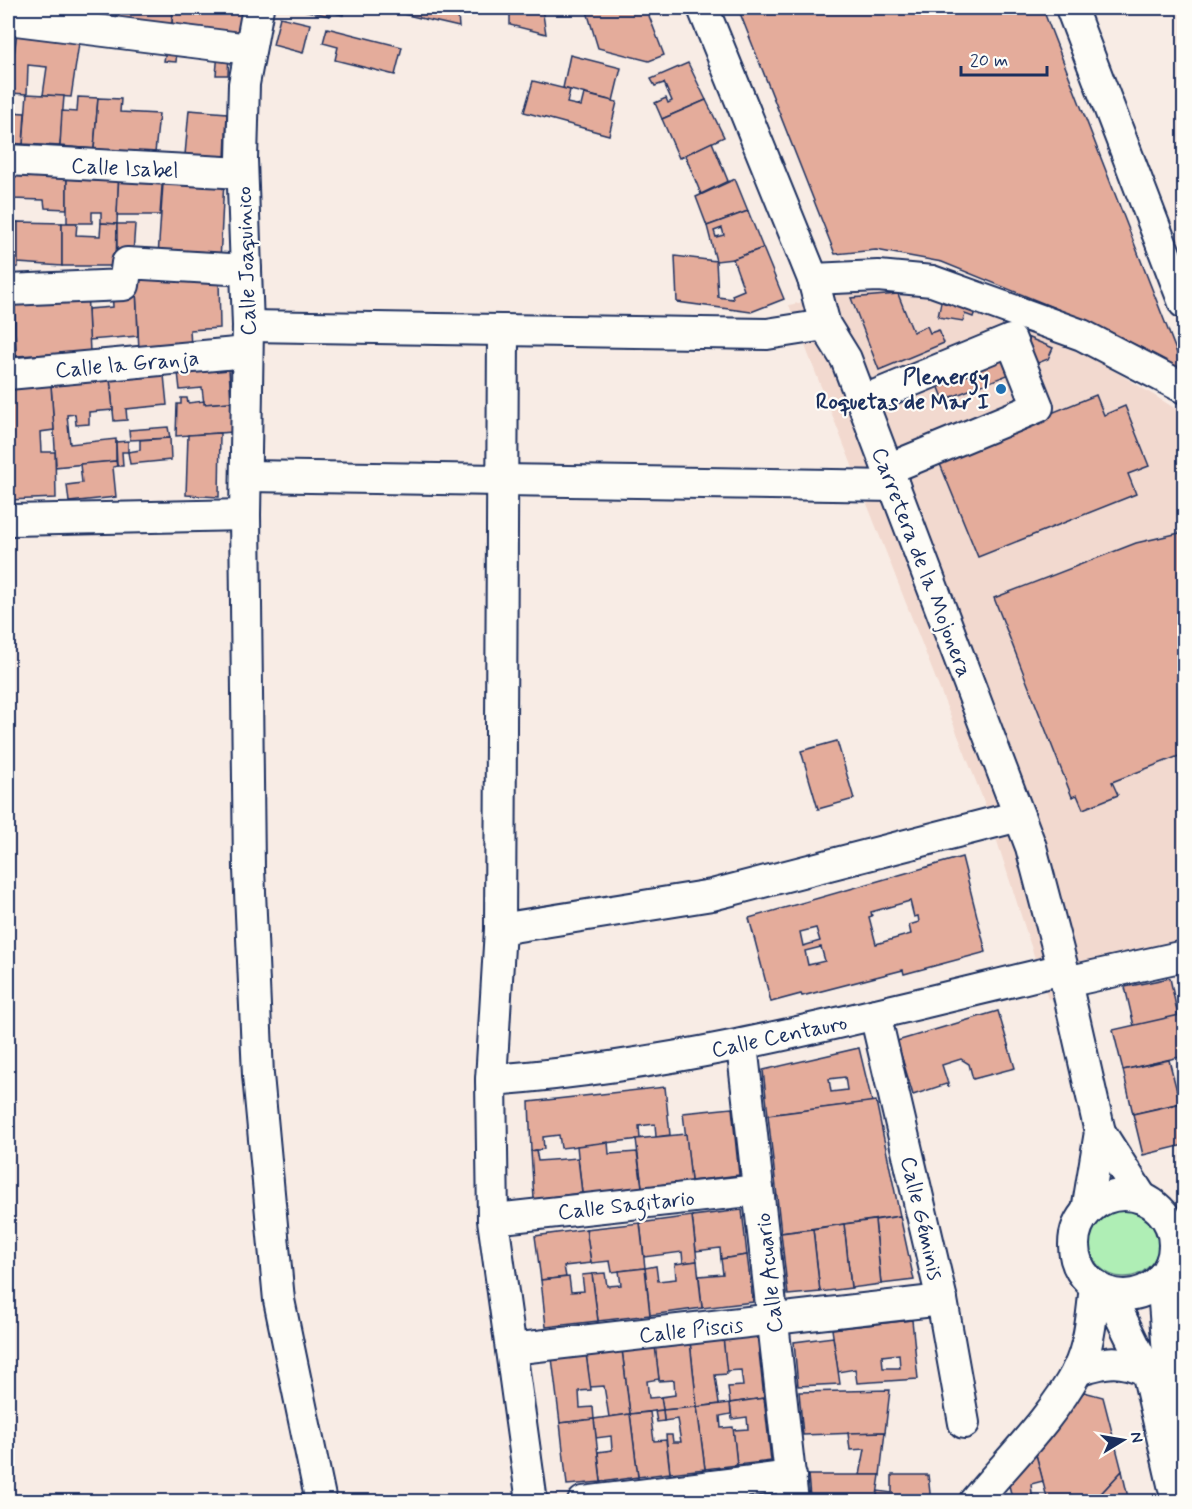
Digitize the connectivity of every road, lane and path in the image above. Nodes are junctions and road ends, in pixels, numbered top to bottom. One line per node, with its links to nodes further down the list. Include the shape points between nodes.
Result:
1 (258, 8): 5 (street, Calle Joaquinico)
2 (703, 8): 9 (street, Carretera de la Mojonera)
3 (1071, 8): 11 (street)
4 (8, 19): 5 (street)
5 (249, 49): 7 (street, Calle Joaquinico, via 244,84)
6 (8, 160): 7 (street, Calle Isabel)
7 (242, 173): 8 (street, Calle Joaquinico)
8 (246, 270): 10 (street, via 128,263 124,285); 14 (street, Calle Joaquinico)
9 (813, 279): 12 (street, Carretera de la Mojonera); 16 (street, via 878,276 932,281 1082,335)
10 (8, 290)
11 (1185, 303)
12 (825, 325): 13 (street, Calle la Granja, via 768,334); 17 (street, Carretera de la Mojonera, via 846,359)
13 (503, 330): 14 (street, Calle la Granja); 20 (street)
14 (248, 339): 15 (street, Calle la Granja); 18 (street, Calle Joaquinico)
15 (8, 374)
16 (1185, 388)
17 (862, 401): 19 (street, Carretera de la Mojonera); 19 (street, via 1011,340 1038,407)
18 (246, 476): 20 (street); 21 (street, Calle Joaquinico)
19 (891, 477): 20 (street); 23 (street, Carretera de la Mojonera)
20 (502, 480): 24 (street)
21 (245, 515): 22 (street); 46 (street, Calle Joaquinico, via 249,869 258,1075 279,1300)
22 (12, 519)
23 (1019, 816): 24 (street, via 712,895); 26 (street, Carretera de la Mojonera)
24 (500, 929): 29 (street)
25 (1185, 956): 26 (street, Calle Centauro)
26 (1065, 975): 27 (street, Calle Centauro); 30 (street, Carretera de la Mojonera)
27 (875, 1014): 28 (street, Calle Centauro); 38 (street, Calle Géminis)
28 (742, 1045): 29 (street, Calle Centauro); 31 (street, Calle Acuario)
29 (491, 1080): 35 (street)
30 (1100, 1132): 32 (street, Carretera de la Mojonera); 34 (street, Carretera de la Mojonera)
31 (758, 1190): 35 (street, Calle Sagitario); 39 (street, Calle Acuario)
32 (1148, 1201): 33 (street); 34 (street, via 1127,1194 1112,1196); 36 (street, via 1165,1216 1172,1229)
33 (1185, 1209)
34 (1087, 1210): 37 (street, via 1074,1238 1075,1254 1080,1268)
35 (494, 1219): 40 (street)
36 (1173, 1263): 37 (street, via 1142,1291 1129,1294); 44 (street, via 1169,1366)
37 (1102, 1289): 41 (street); 42 (street)
38 (942, 1300): 39 (street, Calle Piscis); 43 (street, Calle Géminis)
39 (773, 1320): 40 (street, Calle Piscis); 45 (street, Calle Acuario)
40 (511, 1349): 47 (street)
41 (1077, 1370): 42 (street, via 1105,1362 1127,1362); 49 (street, via 1046,1416)
42 (1147, 1371): 50 (street)
43 (964, 1423)
44 (1185, 1429)
45 (792, 1489): 48 (street)
46 (321, 1502)
47 (532, 1502)
48 (583, 1502)
49 (974, 1502)
50 (1177, 1502)

